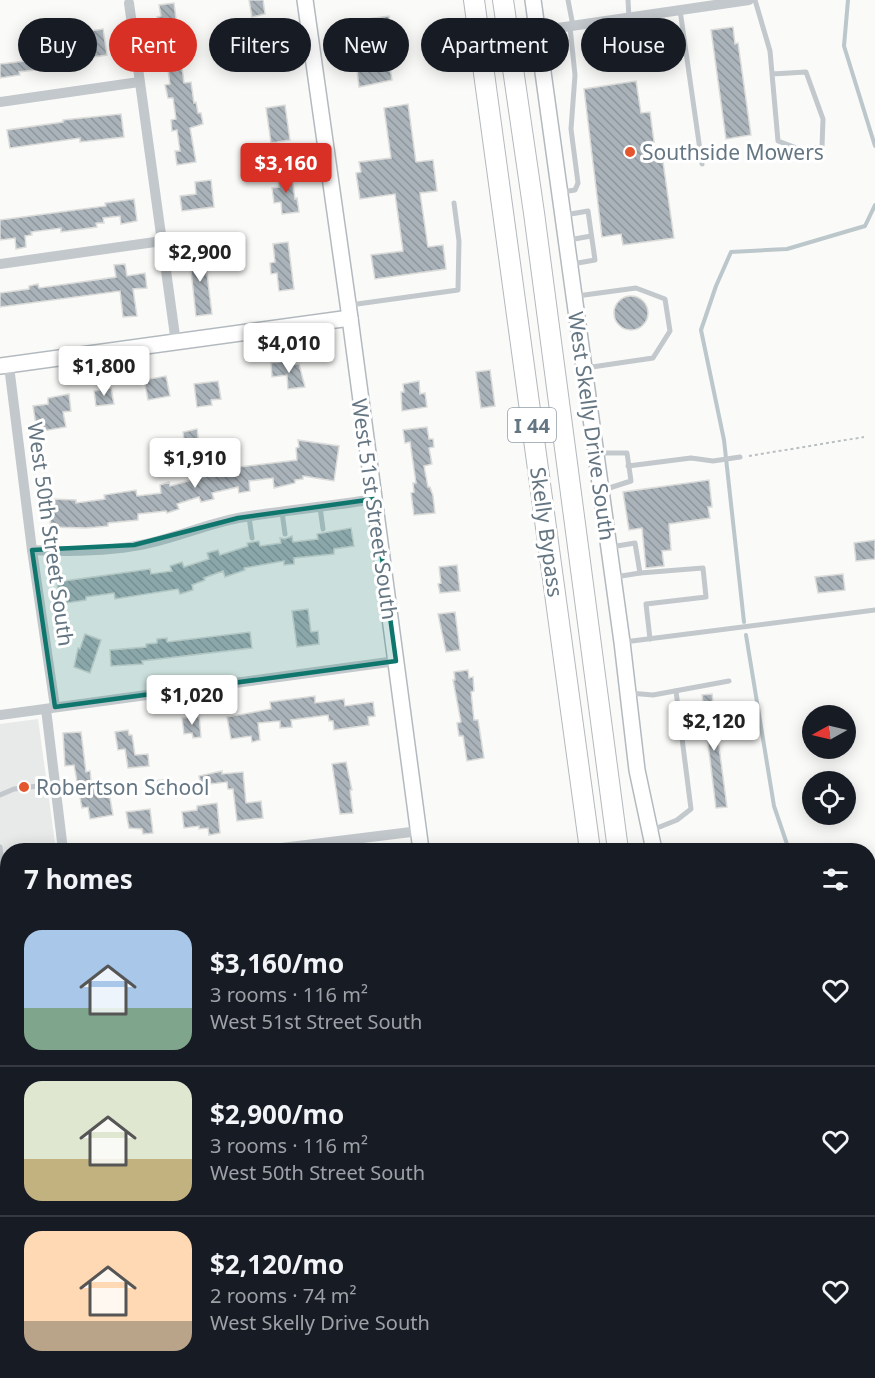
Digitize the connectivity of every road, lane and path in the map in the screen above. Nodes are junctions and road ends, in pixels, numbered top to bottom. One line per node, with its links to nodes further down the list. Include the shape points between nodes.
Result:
1 (305, 0): 32 (street, West 51st Street South)
2 (474, 0): 68 (highway, Skelly Bypass / I 44)
3 (503, 0): 69 (highway, Skelly Bypass / I 44)
4 (534, 0): 11 (street, West Skelly Drive South)
5 (568, 0): 15 (lane)
6 (628, 0): 12 (lane)
7 (749, 0): 10 (street)
8 (755, 0): 17 (lane, via 770,51)
9 (129, 3): 18 (street)
10 (680, 10): 12 (street); 22 (lane)
11 (536, 18)
12 (629, 18)
13 (581, 25): 15 (street)
14 (569, 26): 15 (street)
15 (572, 26): 20 (lane, via 575,75)
16 (543, 72): 21 (street, West Skelly Drive South)
17 (772, 74): 17 (lane, via 778,141 802,150 822,147 823,119 806,72)
18 (140, 82): 19 (street); 28 (street)
19 (0, 102)
20 (571, 130): 21 (lane); 23 (lane, via 579,183 575,190)
21 (553, 134): 23 (street, West Skelly Drive South)
22 (702, 164)
23 (561, 192): 25 (street, West Skelly Drive South)
24 (454, 203): 32 (lane, via 459,241 458,290)
25 (564, 215): 26 (lane, via 588,211); 27 (street, West Skelly Drive South)
26 (591, 237): 27 (lane); 30 (lane, via 595,260)
27 (567, 240): 30 (street, West Skelly Drive South)
28 (162, 241): 29 (street); 33 (street)
29 (0, 264)
30 (571, 264): 31 (street, West Skelly Drive South)
31 (575, 297): 35 (street, West Skelly Drive South); 35 (lane, via 636,288 665,299 670,331 653,358)
32 (350, 312): 33 (street); 41 (street, West 51st Street South)
33 (176, 343): 34 (street)
34 (5, 366): 49 (street, West 50th Street South)
35 (585, 368): 37 (street, West Skelly Drive South)
36 (864, 437): 38 (path)
37 (596, 453): 39 (lane, via 627,453); 40 (street, West Skelly Drive South)
38 (740, 457): 39 (lane)
39 (628, 466): 40 (lane, via 631,481)
40 (601, 490): 48 (street, West Skelly Drive South)
41 (374, 499): 42 (street); 55 (street, West 51st Street South)
42 (320, 507): 43 (street); 45 (lane)
43 (282, 512): 44 (street); 46 (lane)
44 (249, 517): 47 (lane); 49 (street, via 209,524 150,543 83,551)
45 (323, 529)
46 (285, 534)
47 (252, 538)
48 (609, 547): 50 (lane, via 635,543); 51 (street, West Skelly Drive South)
49 (32, 550): 59 (street, West 50th Street South)
50 (640, 573): 51 (lane); 53 (lane, via 703,568 706,597 646,604)
51 (613, 577): 54 (street, West Skelly Drive South)
52 (875, 610): 53 (lane)
53 (650, 639): 54 (lane)
54 (622, 642): 58 (street, West Skelly Drive South)
55 (396, 661): 59 (street); 64 (street, West 51st Street South)
56 (729, 681): 57 (lane)
57 (676, 691): 58 (lane, via 653,695); 63 (lane, via 691,809 677,820)
58 (627, 693): 63 (street, West Skelly Drive South)
59 (50, 708): 60 (street); 61 (street, West 50th Street South)
60 (0, 715)
61 (54, 784): 62 (lane, via 14,789); 65 (street, West 50th Street South)
62 (0, 795)
63 (650, 830): 70 (street, West Skelly Drive South)
64 (418, 831): 66 (street); 67 (street, West 51st Street South)
65 (62, 843)
66 (323, 843)
67 (420, 843)
68 (589, 843)
69 (617, 843)
70 (653, 843)

